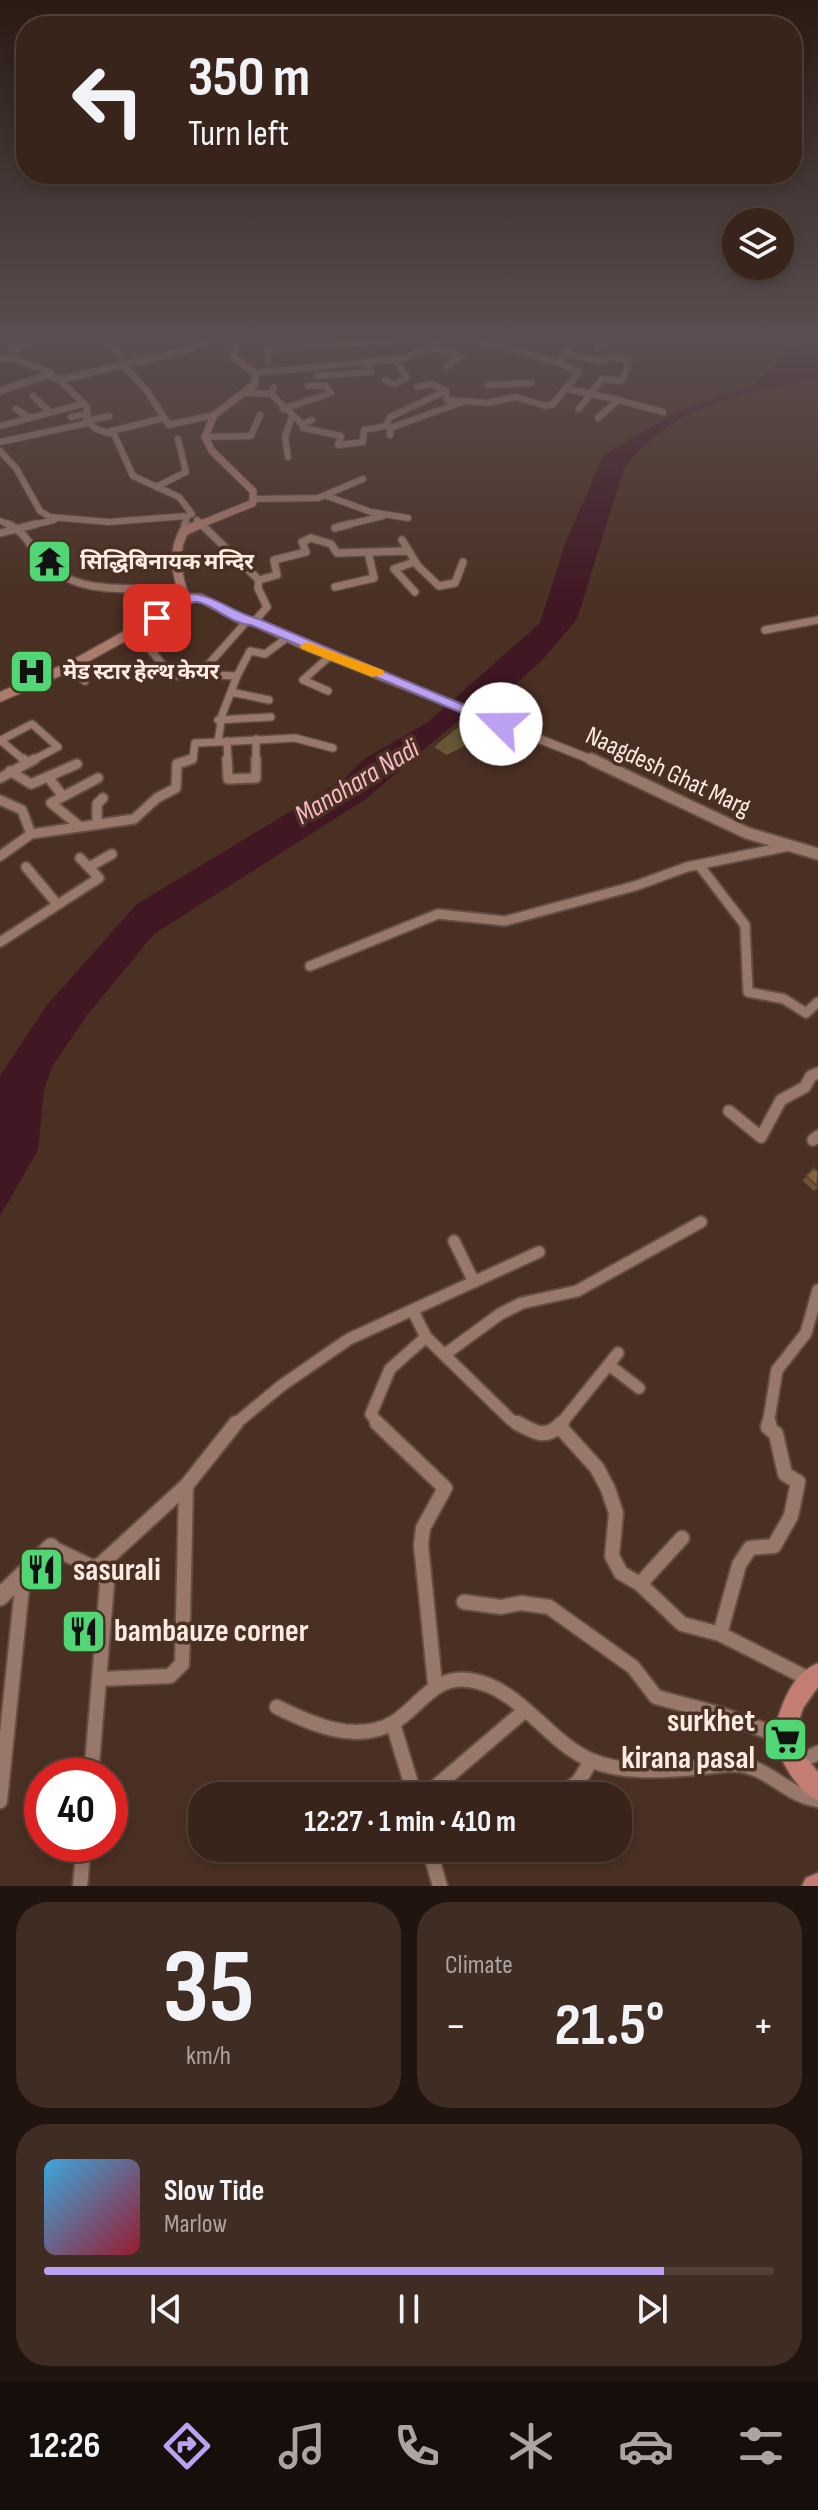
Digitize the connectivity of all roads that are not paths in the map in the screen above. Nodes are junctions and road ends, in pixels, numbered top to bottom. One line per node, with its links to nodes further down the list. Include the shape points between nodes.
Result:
1 (55, 426): 13 (street)
2 (92, 426): 10 (street)
3 (132, 426): 10 (street)
4 (209, 426): 11 (main road)
5 (255, 426): 11 (street, via 251,436)
6 (289, 426): 15 (street)
7 (303, 426): 9 (street, via 341,436 338,445 363,442 364,430)
8 (397, 426): 9 (street)
9 (389, 429)
10 (105, 433): 17 (street, via 114,434 133,476)
11 (205, 437): 19 (main road)
12 (178, 439): 17 (street, via 186,472)
13 (0, 442)
14 (0, 451): 23 (street, via 21,476 25,494)
15 (288, 457)
16 (363, 479): 18 (street)
17 (156, 487): 20 (street, via 179,497)
18 (327, 496): 19 (street); 21 (street)
19 (254, 499): 25 (main road, via 247,509)
20 (189, 515): 23 (street, via 115,522); 25 (street); 28 (street)
21 (386, 515): 22 (street); 26 (street)
22 (408, 518)
23 (54, 520): 27 (street)
24 (0, 521): 27 (street)
25 (202, 525): 28 (main road); 35 (street)
26 (335, 528)
27 (23, 531): 29 (street); 38 (street, via 45,563 72,580 109,590 154,587)
28 (184, 531): 38 (main road, via 176,548)
29 (0, 533)
30 (402, 540): 31 (street)
31 (407, 551): 32 (street); 33 (street)
32 (368, 552): 35 (street, via 337,553 331,544 307,539 302,542 306,552 274,560 277,575); 36 (street, via 374,578)
33 (414, 562): 34 (street, via 444,587 455,583); 37 (street, via 394,569)
34 (463, 562)
35 (259, 580): 40 (street, via 267,607)
36 (335, 587)
37 (415, 592)
38 (184, 594): 40 (street, Naagdesh Ghat Marg); 41 (main road, via 181,605)
39 (818, 620): 42 (street)
40 (250, 621): 43 (street, Naagdesh Ghat Marg); 45 (street)
41 (134, 630): 45 (street, via 173,677); 46 (main road)
42 (765, 630)
43 (288, 637): 44 (street, Naagdesh Ghat Marg); 47 (street, via 265,654 250,651)
44 (331, 655): 49 (street, via 303,680); 71 (street, Naagdesh Ghat Marg, via 617,770 747,833)
45 (208, 665): 47 (street, via 212,675)
46 (69, 667): 48 (street); 51 (main road)
47 (237, 676): 50 (street)
48 (85, 681)
49 (328, 691)
50 (231, 692): 52 (street); 54 (street)
51 (0, 697)
52 (269, 700)
53 (271, 717): 54 (street)
54 (218, 720): 57 (street)
55 (256, 739): 57 (street); 57 (street, via 256,778 228,779); 58 (street, via 295,738)
56 (0, 740): 59 (street); 59 (street, via 32,724 58,744)
57 (223, 742): 68 (street, via 195,743 193,759 177,764 179,785 157,798 143,815)
58 (333, 748)
59 (27, 763): 61 (street)
60 (77, 764): 62 (street)
61 (10, 771): 62 (street, via 27,784); 63 (street)
62 (48, 777): 65 (street)
63 (0, 778)
64 (98, 778): 65 (street)
65 (62, 795): 69 (street, via 51,805)
66 (103, 798): 68 (street, via 97,804)
67 (0, 800): 70 (street, via 22,810)
68 (97, 823): 69 (street)
69 (78, 825): 70 (street)
70 (31, 834): 74 (street)
71 (789, 846): 73 (street, Naagdesh Ghat Marg); 76 (street)
72 (112, 854): 78 (street)
73 (818, 854)
74 (0, 856)
75 (80, 858): 78 (street)
76 (699, 865): 81 (street, via 505,921 438,914); 82 (street, via 745,925 748,992 784,999 806,1013)
77 (26, 867): 79 (street)
78 (89, 867): 79 (street, via 99,878)
79 (57, 904): 80 (street)
80 (0, 942)
81 (310, 966)
82 (818, 1002)
83 (818, 1073): 84 (street, via 781,1100 761,1137)
84 (729, 1111)
85 (701, 1222): 93 (street, via 577,1291 522,1303 500,1314)
86 (454, 1241): 88 (street)
87 (539, 1252): 88 (street)
88 (474, 1282): 90 (street)
89 (818, 1290): 105 (street, via 806,1333 777,1370 768,1427 776,1434 785,1474 798,1482 797,1499 774,1546 750,1548 739,1565)
90 (413, 1311): 91 (street); 97 (street, via 349,1339 250,1410)
91 (426, 1337): 93 (street); 108 (street, via 390,1369 371,1414 385,1434 445,1488 423,1528 421,1545)
92 (618, 1353): 94 (street)
93 (444, 1355): 96 (street, via 523,1428 541,1435)
94 (609, 1365): 95 (street); 96 (street)
95 (639, 1388)
96 (559, 1426): 102 (street, via 603,1479 616,1513 612,1556 621,1573)
97 (186, 1486): 100 (street); 107 (street, via 182,1664 170,1676)
98 (682, 1538): 102 (street)
99 (51, 1547): 100 (street, via 92,1567); 101 (street)
100 (100, 1565): 107 (street, via 107,1584)
101 (23, 1578): 103 (street); 122 (street)
102 (640, 1584): 105 (street, via 682,1624)
103 (0, 1597)
104 (464, 1602): 112 (street, via 549,1607 633,1667 656,1697)
105 (720, 1634): 106 (street)
106 (814, 1676): 112 (main road, via 791,1710)
107 (100, 1679): 114 (street)
108 (435, 1684): 110 (street, via 463,1679 486,1684); 111 (street)
109 (277, 1707): 111 (street, via 340,1730)
110 (523, 1712): 115 (street); 118 (street)
111 (393, 1724): 117 (street)
112 (783, 1737): 116 (main road)
113 (818, 1753): 116 (street)
114 (93, 1758)
115 (591, 1761): 119 (street); 121 (street, via 643,1771 739,1765 757,1769 803,1799)
116 (796, 1763): 120 (main road)
117 (411, 1782)
118 (441, 1782)
119 (578, 1782)
120 (818, 1789)
121 (818, 1800)
122 (0, 1801)
123 (82, 1862): 125 (street)
124 (433, 1862): 126 (street)
125 (80, 1886)
126 (440, 1886)

